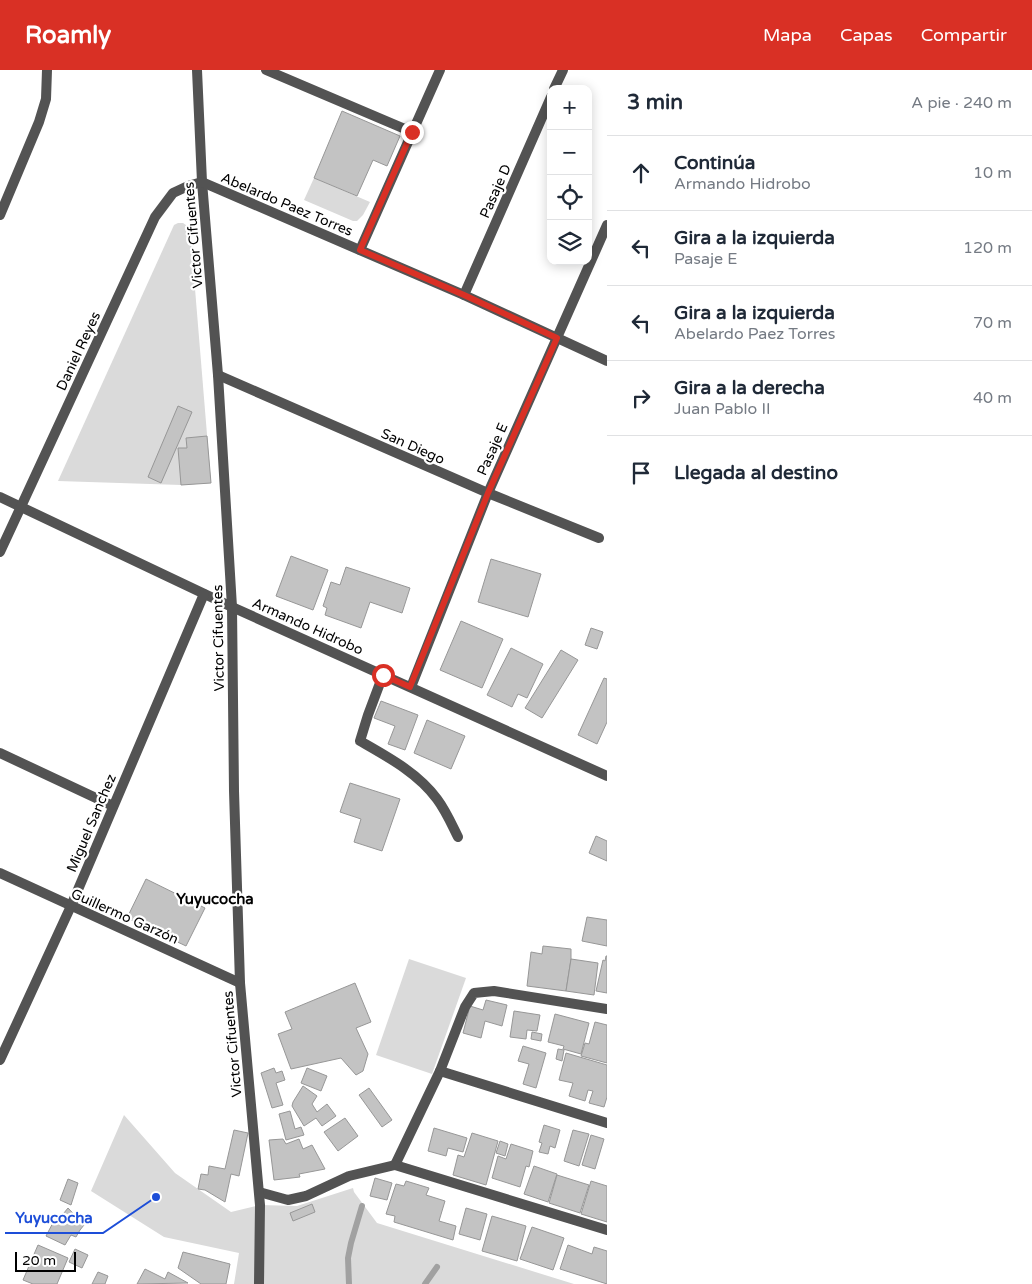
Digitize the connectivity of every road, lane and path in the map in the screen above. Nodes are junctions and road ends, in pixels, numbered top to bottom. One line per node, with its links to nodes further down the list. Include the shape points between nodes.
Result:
1 (47, 70): 10 (street, via 46,99 39,122)
2 (197, 70): 9 (street, Victor Cifuentes)
3 (266, 70): 8 (street)
4 (440, 70): 8 (street)
5 (563, 70): 6 (street)
6 (556, 85)
7 (547, 106): 13 (street, Pasaje D)
8 (412, 132): 12 (street)
9 (202, 182): 12 (street, Abelardo Paez Torres); 16 (street, Victor Cifuentes); 19 (street, Daniel Reyes, via 173,193 155,217)
10 (0, 215)
11 (607, 225): 14 (street, Pasaje E)
12 (360, 250): 13 (street, Abelardo Paez Torres)
13 (464, 295): 14 (street, Abelardo Paez Torres)
14 (557, 338): 15 (street, Abelardo Paez Torres); 17 (street, Pasaje E)
15 (607, 361)
16 (218, 375): 17 (street, San Diego); 23 (street, Victor Cifuentes)
17 (488, 493): 20 (street, San Diego); 25 (street, Pasaje E)
18 (0, 497): 19 (street, Armando Hidrobo)
19 (20, 507): 21 (street, Daniel Reyes); 22 (street, Armando Hidrobo)
20 (599, 538)
21 (0, 552)
22 (204, 594): 23 (street, Armando Hidrobo); 28 (street, Miguel Sanchez)
23 (232, 607): 24 (street, Armando Hidrobo); 32 (street, Victor Cifuentes)
24 (383, 675): 25 (street, Armando Hidrobo); 29 (street, via 360,741 418,779 437,799)
25 (410, 687): 27 (street, Armando Hidrobo)
26 (0, 753): 28 (street)
27 (606, 774)
28 (113, 806): 31 (street, Miguel Sanchez)
29 (458, 837)
30 (0, 873): 31 (street, Guillermo Garzón)
31 (71, 906): 32 (street, Guillermo Garzón); 34 (street, Miguel Sanchez)
32 (240, 983): 38 (street, Victor Cifuentes)
33 (607, 1009): 35 (street, via 494,991 474,992)
34 (0, 1060)
35 (440, 1071): 36 (street); 37 (street)
36 (607, 1123)
37 (395, 1165): 38 (street, via 349,1176 306,1196 288,1200); 39 (street)
38 (259, 1192): 40 (street, Victor Cifuentes)
39 (607, 1230)
40 (260, 1284)

